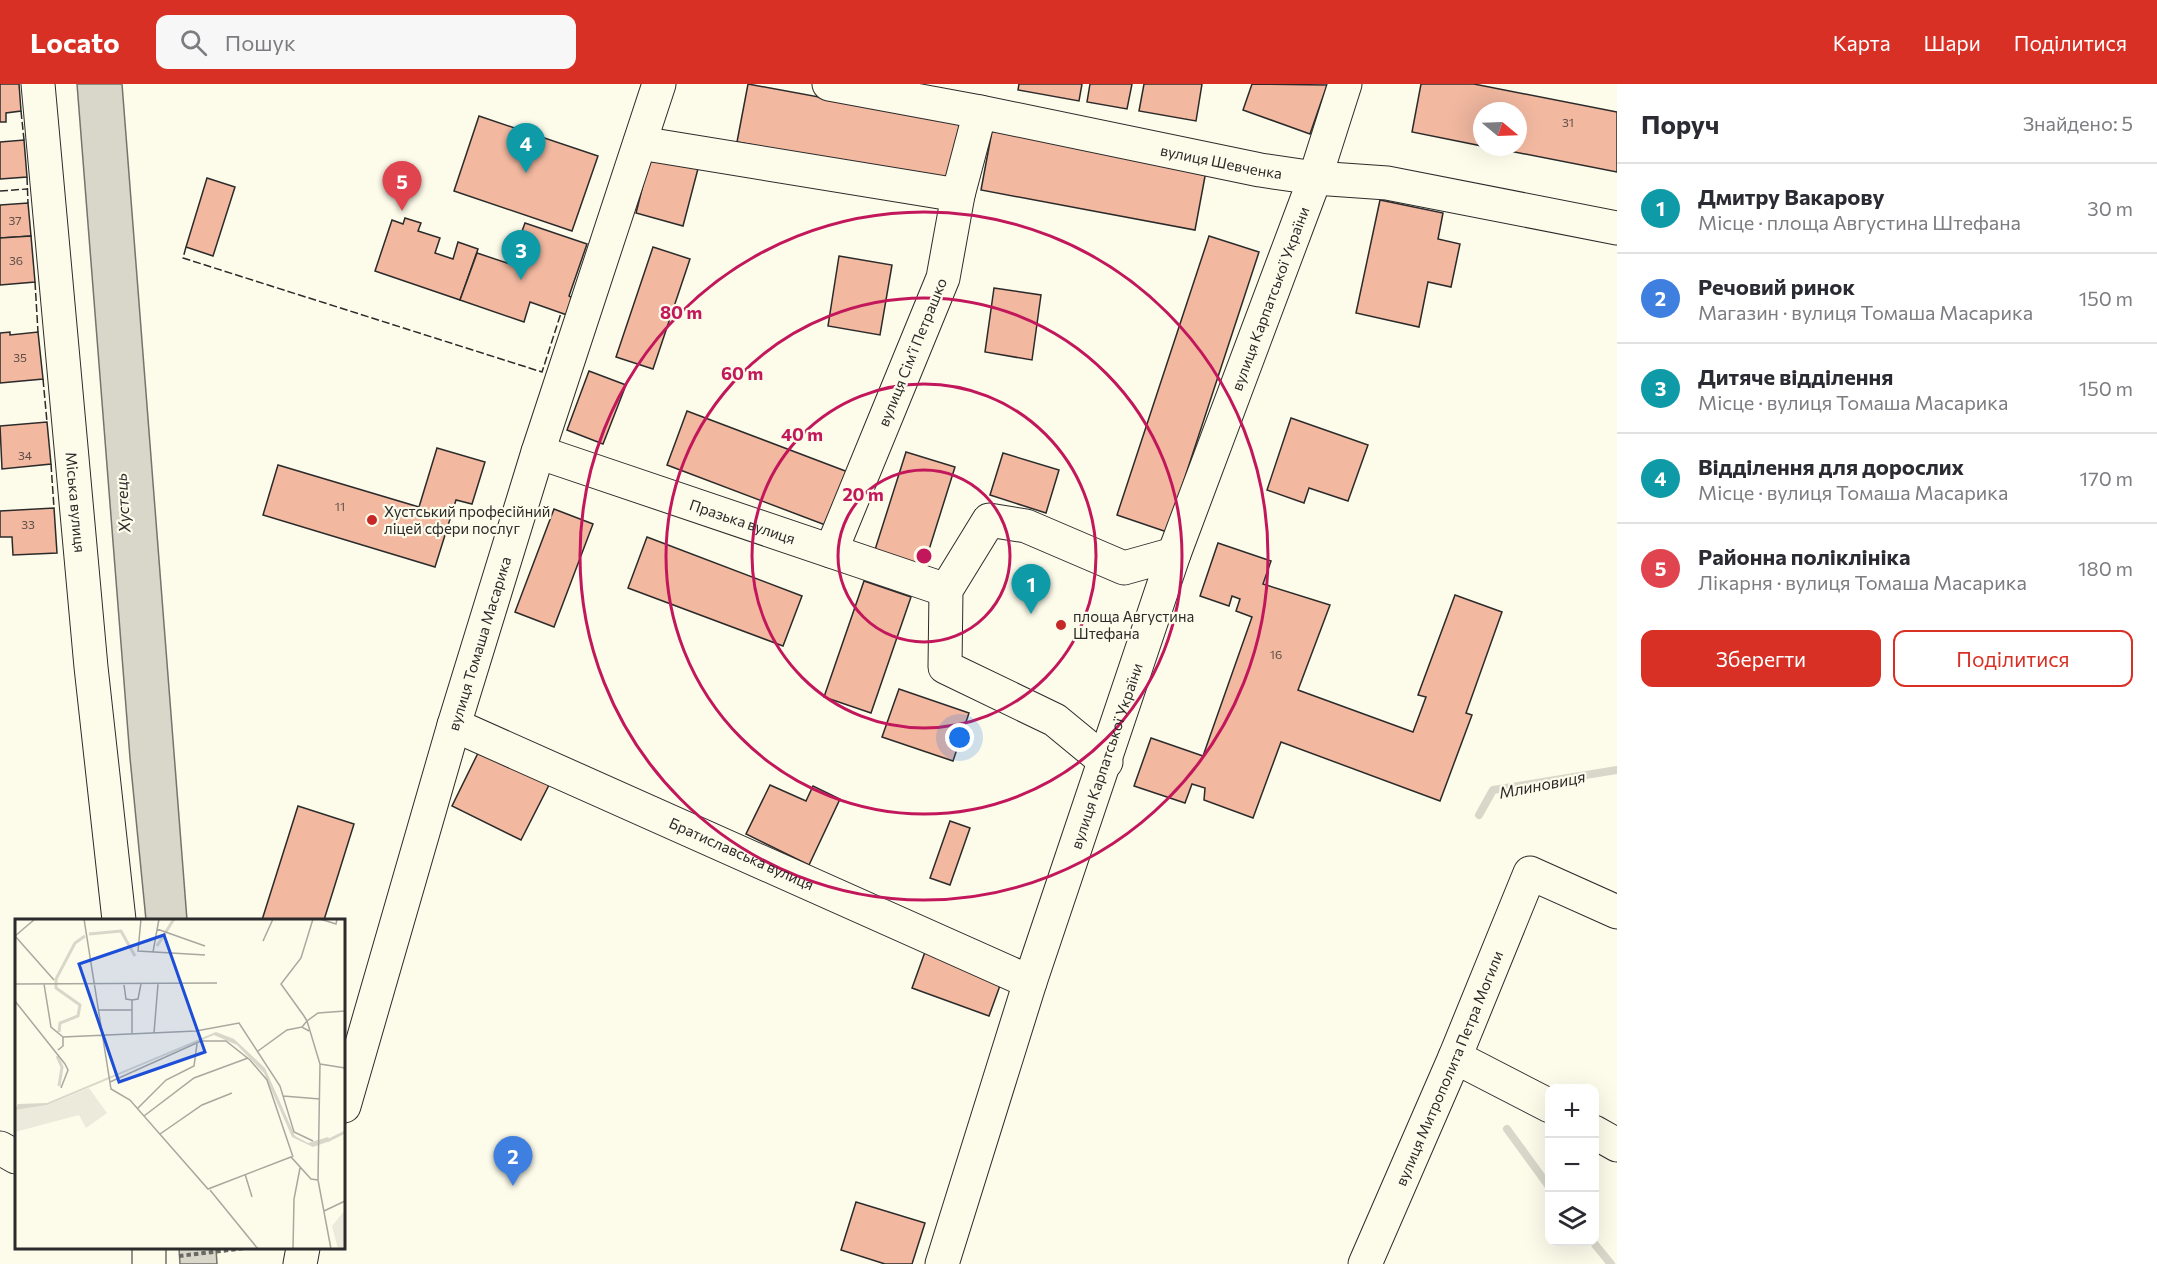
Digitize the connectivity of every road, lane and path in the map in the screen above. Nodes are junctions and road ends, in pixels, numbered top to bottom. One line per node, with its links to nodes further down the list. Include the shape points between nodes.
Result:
1 (38, 84): 17 (street, Міська вулиця, via 91,667)
2 (659, 84): 6 (street, вулиця Томаша Масарика)
3 (829, 84): 5 (street, вулиця Шевченка)
4 (1345, 84): 7 (street, вулиця Карпатської України)
5 (980, 112): 7 (street, вулиця Шевченка); 8 (street, вулиця Сімʼї Петрашко)
6 (640, 143): 8 (street); 10 (street, вулиця Томаша Масарика)
7 (1315, 178): 9 (street, вулиця Шевченка, via 1387,183); 12 (street, вулиця Карпатської України)
8 (958, 195): 11 (street, вулиця Сімʼї Петрашко, via 943,278)
9 (1617, 228)
10 (538, 453): 11 (street, Празька вулиця); 14 (street, вулиця Томаша Масарика)
11 (831, 551): 13 (street, Празька вулиця)
12 (1174, 554): 13 (street, via 1124,568 1026,526 989,520); 15 (street, вулиця Карпатської України)
13 (946, 590): 15 (street, via 945,667 1055,720)
14 (454, 725): 18 (street, Братиславська вулиця); 20 (street, вулиця Томаша Масарика)
15 (1106, 762): 18 (street, вулиця Карпатської України)
16 (1617, 912): 19 (street, вулиця Митрополита Петра Могили, via 1530,873)
17 (119, 919)
18 (1030, 982): 30 (street, вулиця Карпатської України)
19 (1455, 1057): 21 (street); 31 (street, вулиця Митрополита Петра Могили)
20 (345, 1103)
21 (1545, 1103)
22 (1599, 1135): 23 (street)
23 (1617, 1145)
24 (0, 1148): 25 (street)
25 (15, 1157)
26 (228, 1249): 28 (path)
27 (303, 1249): 29 (street)
28 (158, 1256)
29 (300, 1264)
30 (942, 1264)
31 (1365, 1264)

